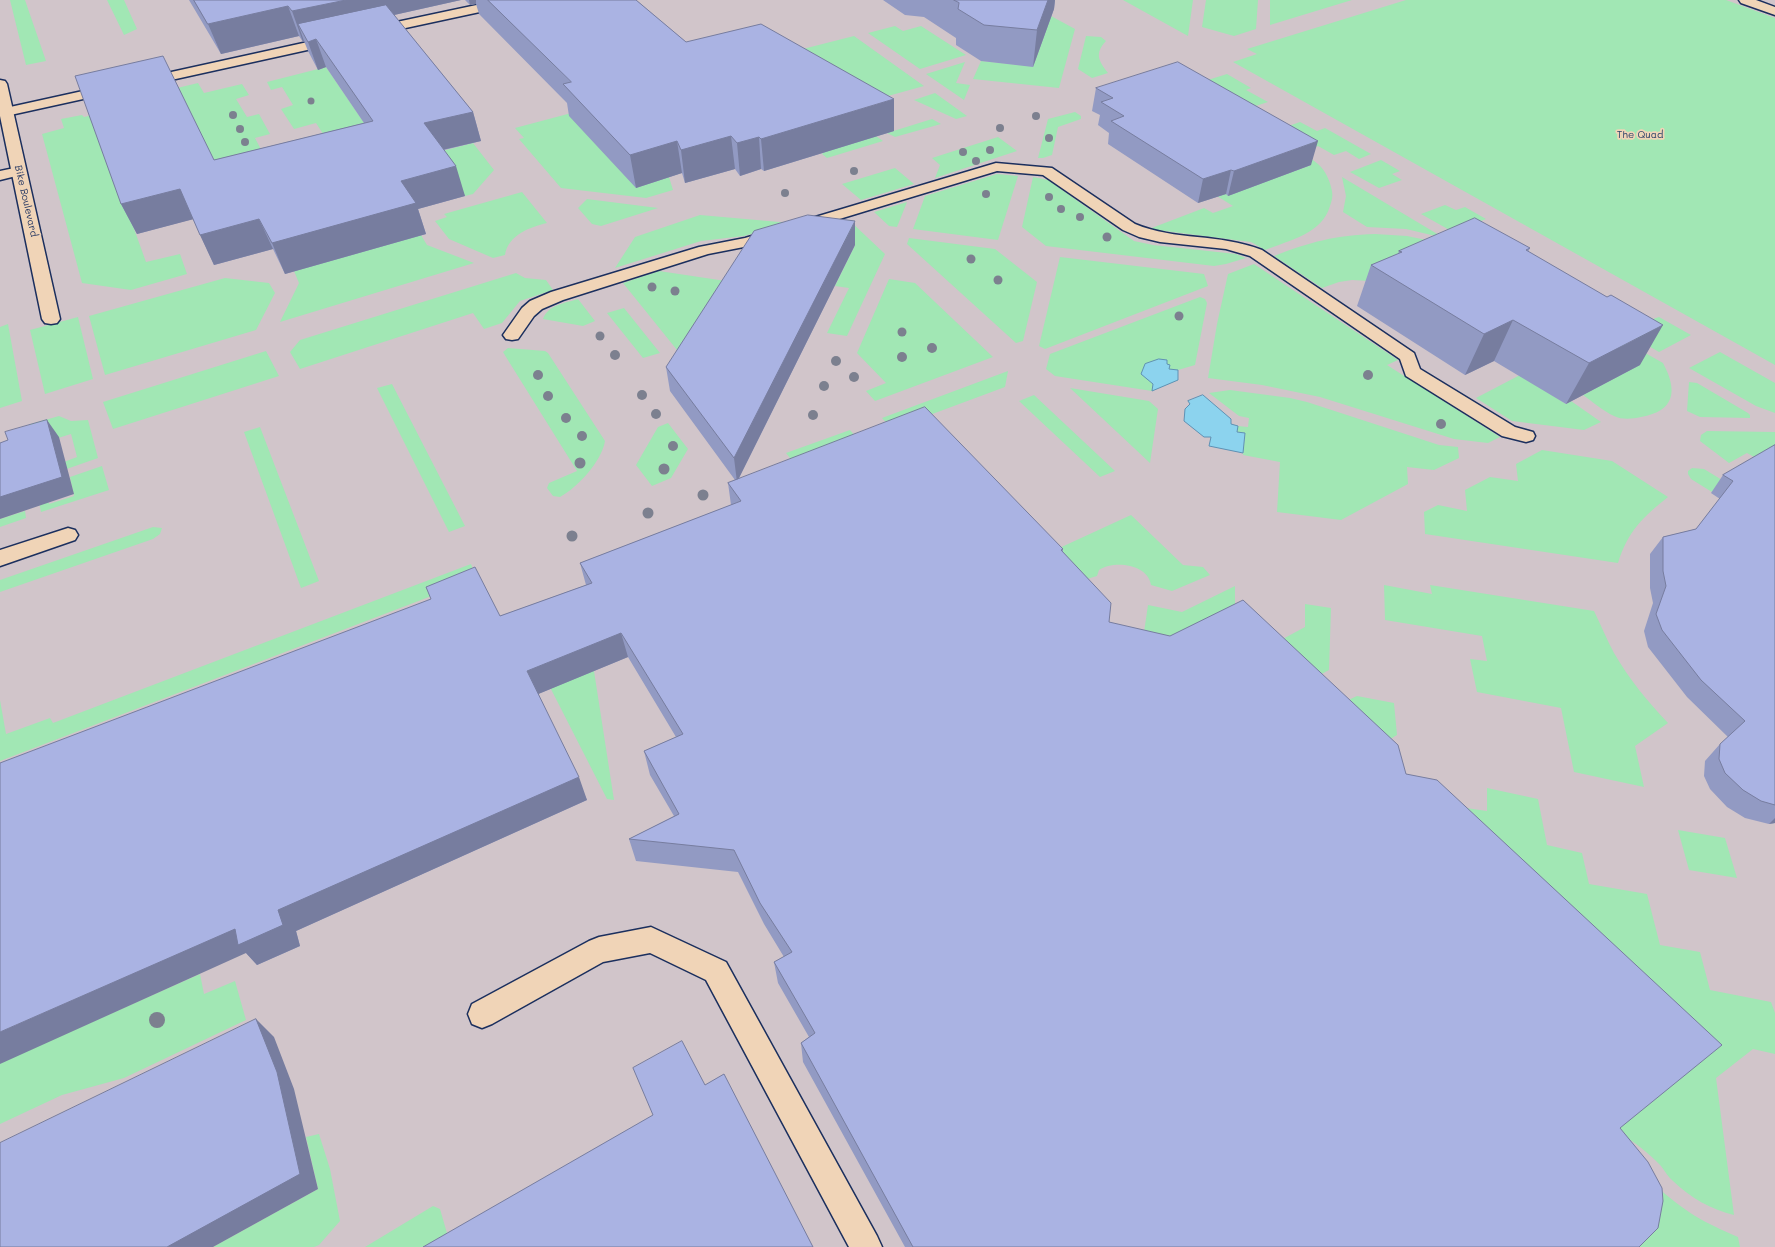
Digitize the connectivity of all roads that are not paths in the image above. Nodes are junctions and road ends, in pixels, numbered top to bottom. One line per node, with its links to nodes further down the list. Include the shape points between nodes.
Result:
1 (517, 0): 4 (street)
2 (1745, 0): 3 (street)
3 (1775, 11)
4 (359, 34)
5 (344, 38): 7 (street)
6 (0, 84): 7 (street, Bike Boulevard)
7 (6, 112): 8 (street, Bike Boulevard)
8 (19, 171): 9 (street); 10 (street, Bike Boulevard)
9 (0, 176)
10 (51, 319)
11 (512, 335): 12 (street, via 528,312 543,301 620,276 705,250 748,242 996,167 1047,171 1141,234 1243,247 1256,253 1408,357 1412,372 1509,432)
12 (1526, 436)
13 (68, 534): 14 (street)
14 (0, 558)
15 (482, 1014): 16 (street, via 599,950 651,940 716,971)
16 (866, 1247)

